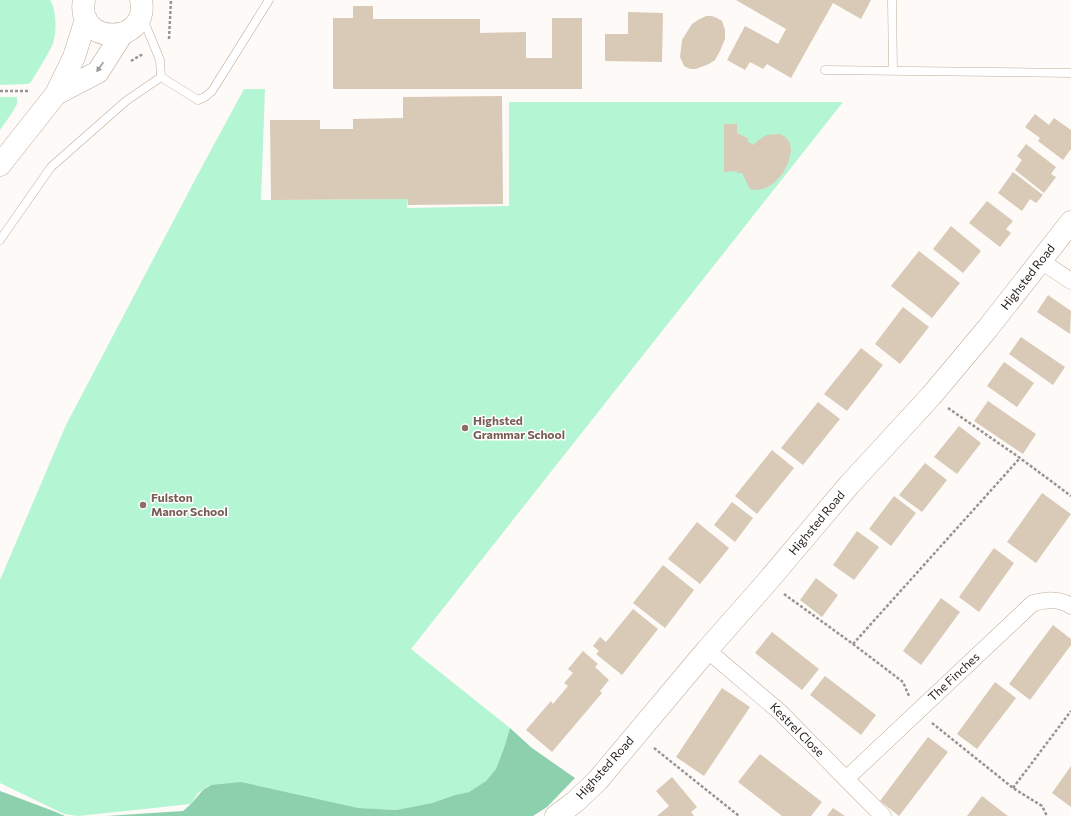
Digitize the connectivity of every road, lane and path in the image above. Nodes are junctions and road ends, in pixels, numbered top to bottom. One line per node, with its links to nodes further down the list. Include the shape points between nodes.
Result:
1 (269, 0): 9 (lane, via 212,91 205,97 198,100)
2 (892, 0): 7 (lane)
3 (141, 7): 5 (street, via 136,23); 9 (lane, via 160,60)
4 (83, 8): 5 (street, via 91,26 97,31 105,35); 10 (street, via 74,57)
5 (122, 34): 10 (street, one-way to 10, via 98,72)
6 (825, 70): 7 (lane)
7 (893, 71): 8 (lane)
8 (1071, 73)
9 (161, 77): 13 (lane, via 126,101 51,167)
10 (56, 94): 11 (street)
11 (0, 166)
12 (1071, 222): 14 (street, Highsted Road)
13 (0, 240)
14 (1041, 261): 15 (street); 16 (street, Highsted Road)
15 (1071, 281)
16 (931, 396): 17 (path); 19 (street, Highsted Road, via 849,485)
17 (1020, 458): 18 (path); 21 (path)
18 (1071, 496)
19 (767, 582): 21 (path); 22 (street, Highsted Road)
20 (1071, 606): 24 (street, The Finches, via 1064,602 1048,600 1033,603)
21 (854, 644): 24 (path, via 903,682)
22 (707, 650): 25 (street, Highsted Road); 26 (street, Kestrel Close, via 780,712)
23 (1071, 711): 27 (path)
24 (918, 712): 26 (street, The Finches); 27 (path)
25 (636, 734): 28 (street, Highsted Road, via 598,780); 29 (path)
26 (846, 779): 30 (street, Kestrel Close)
27 (1013, 788): 31 (path, via 1042,806)
28 (556, 816)
29 (739, 816)
30 (884, 816)
31 (1047, 816)

